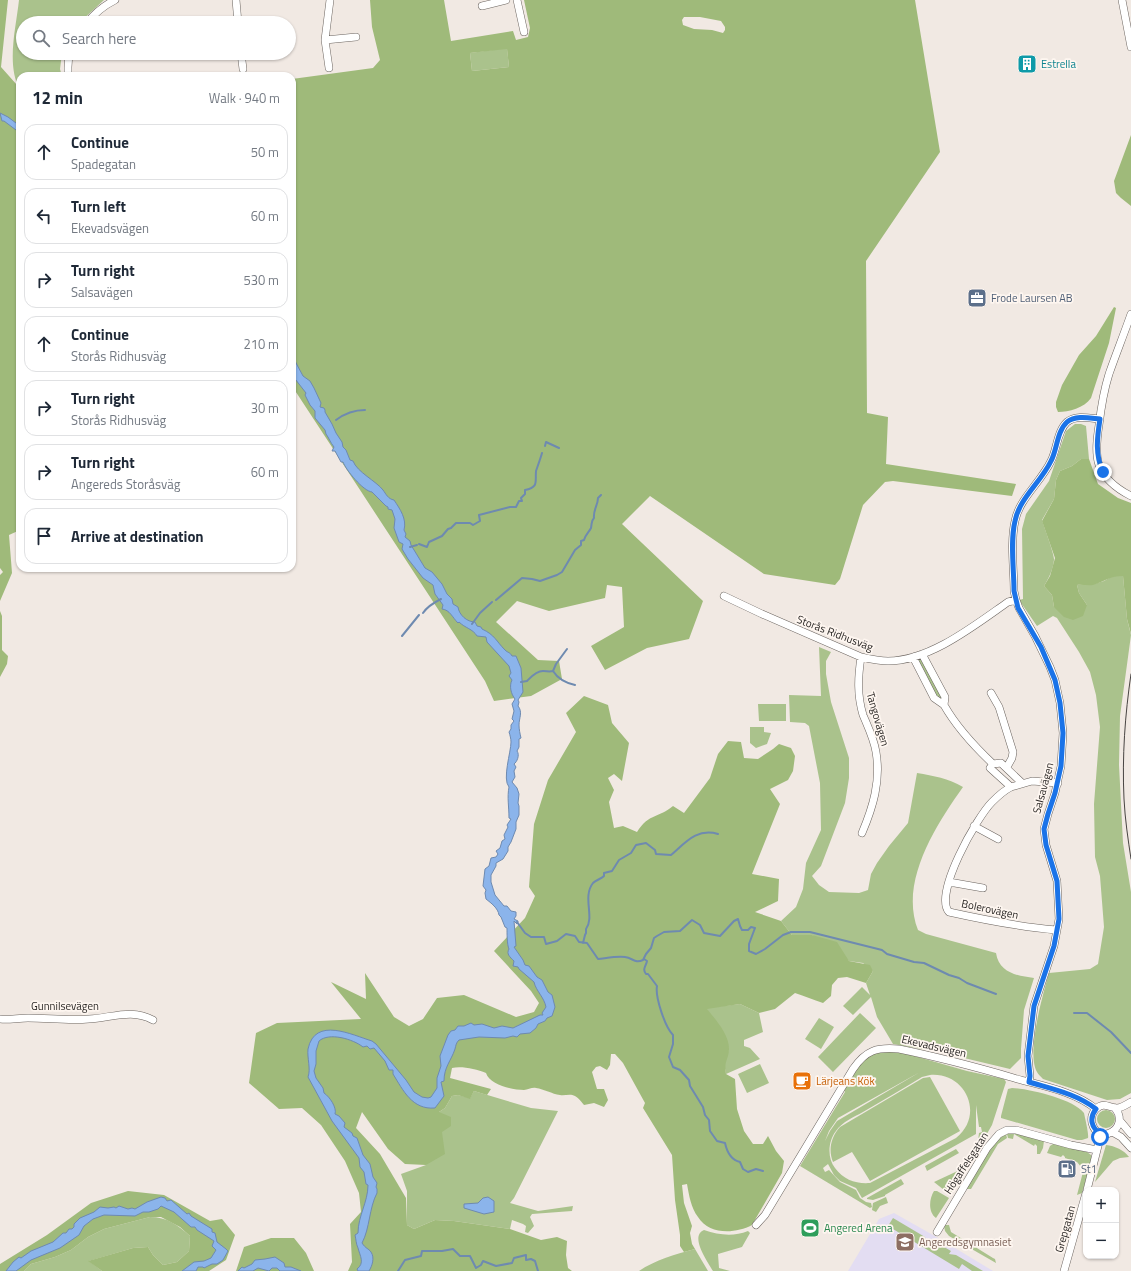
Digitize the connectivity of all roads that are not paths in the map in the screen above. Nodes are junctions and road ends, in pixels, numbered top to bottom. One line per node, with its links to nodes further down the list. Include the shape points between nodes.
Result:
1 (115, 0): 8 (street)
2 (236, 0): 9 (street)
3 (330, 0): 12 (street)
4 (506, 0): 7 (street)
5 (517, 0): 10 (street)
6 (1122, 0): 13 (street)
7 (482, 6)
8 (95, 16)
9 (237, 16)
10 (524, 32)
11 (356, 37): 12 (street)
12 (325, 40): 16 (street)
13 (1131, 47)
14 (69, 60): 18 (street)
15 (242, 60): 17 (street)
16 (329, 68)
17 (243, 69)
18 (68, 72)
19 (1131, 314): 20 (street, via 1109,375)
20 (1100, 419): 21 (street, via 1097,444 1099,465 1118,490); 23 (street, via 1079,418 1070,420 1065,425 1051,462 1017,513 1013,536)
21 (1131, 496)
22 (724, 596): 25 (street, Storås Ridhusväg)
23 (1016, 600): 24 (street, Storås Ridhusväg, via 1008,602 960,634); 32 (street, Salsavägen, via 1046,657 1057,688 1063,733)
24 (922, 654): 26 (street, Storås Ridhusväg); 28 (street, via 945,697)
25 (861, 657): 26 (street, Storås Ridhusväg, via 890,661); 35 (street, Tangovägen, via 859,696 876,753 878,776 874,801)
26 (913, 657): 28 (street, via 934,698)
27 (991, 692): 30 (street, via 999,708 1013,752)
28 (944, 705): 29 (street, via 967,738)
29 (993, 764): 30 (street, via 1001,763); 33 (street, via 990,768)
30 (1007, 767): 31 (street)
31 (1022, 783): 32 (street, Bolerovägen); 33 (street, Bolerovägen)
32 (1058, 783): 39 (street, Salsavägen, via 1044,829 1057,881)
33 (1011, 787): 34 (street, Bolerovägen, via 991,803)
34 (974, 826): 36 (street); 37 (street, Bolerovägen)
35 (862, 833)
36 (998, 839)
37 (949, 882): 38 (street, Bolerovägen); 39 (street, Bolerovägen, via 946,905 949,912 1023,927)
38 (983, 888)
39 (1057, 930): 42 (street, Salsavägen, via 1034,1006 1028,1056)
40 (0, 1019): 41 (street, Gunnilsevägen, via 89,1019 133,1014)
41 (152, 1020)
42 (1029, 1082): 45 (street, Ekevadsvägen, via 1075,1096); 54 (street, Ekevadsvägen, via 899,1049 871,1051 856,1065 765,1215)
43 (1131, 1102): 44 (street)
44 (1115, 1108): 45 (street, via 1108,1105); 46 (street, via 1120,1114)
45 (1096, 1109): 48 (street, via 1092,1123)
46 (1121, 1122): 47 (street); 49 (street)
47 (1114, 1133): 48 (street); 50 (street)
48 (1101, 1134): 51 (street)
49 (1131, 1134)
50 (1131, 1148)
51 (1098, 1150): 52 (street); 55 (street, Högaffelsgatan, via 1016,1130 1003,1131 987,1148)
52 (1088, 1187)
53 (1083, 1204): 56 (street, Grepgatan)
54 (756, 1225)
55 (937, 1232)
56 (1064, 1271)

